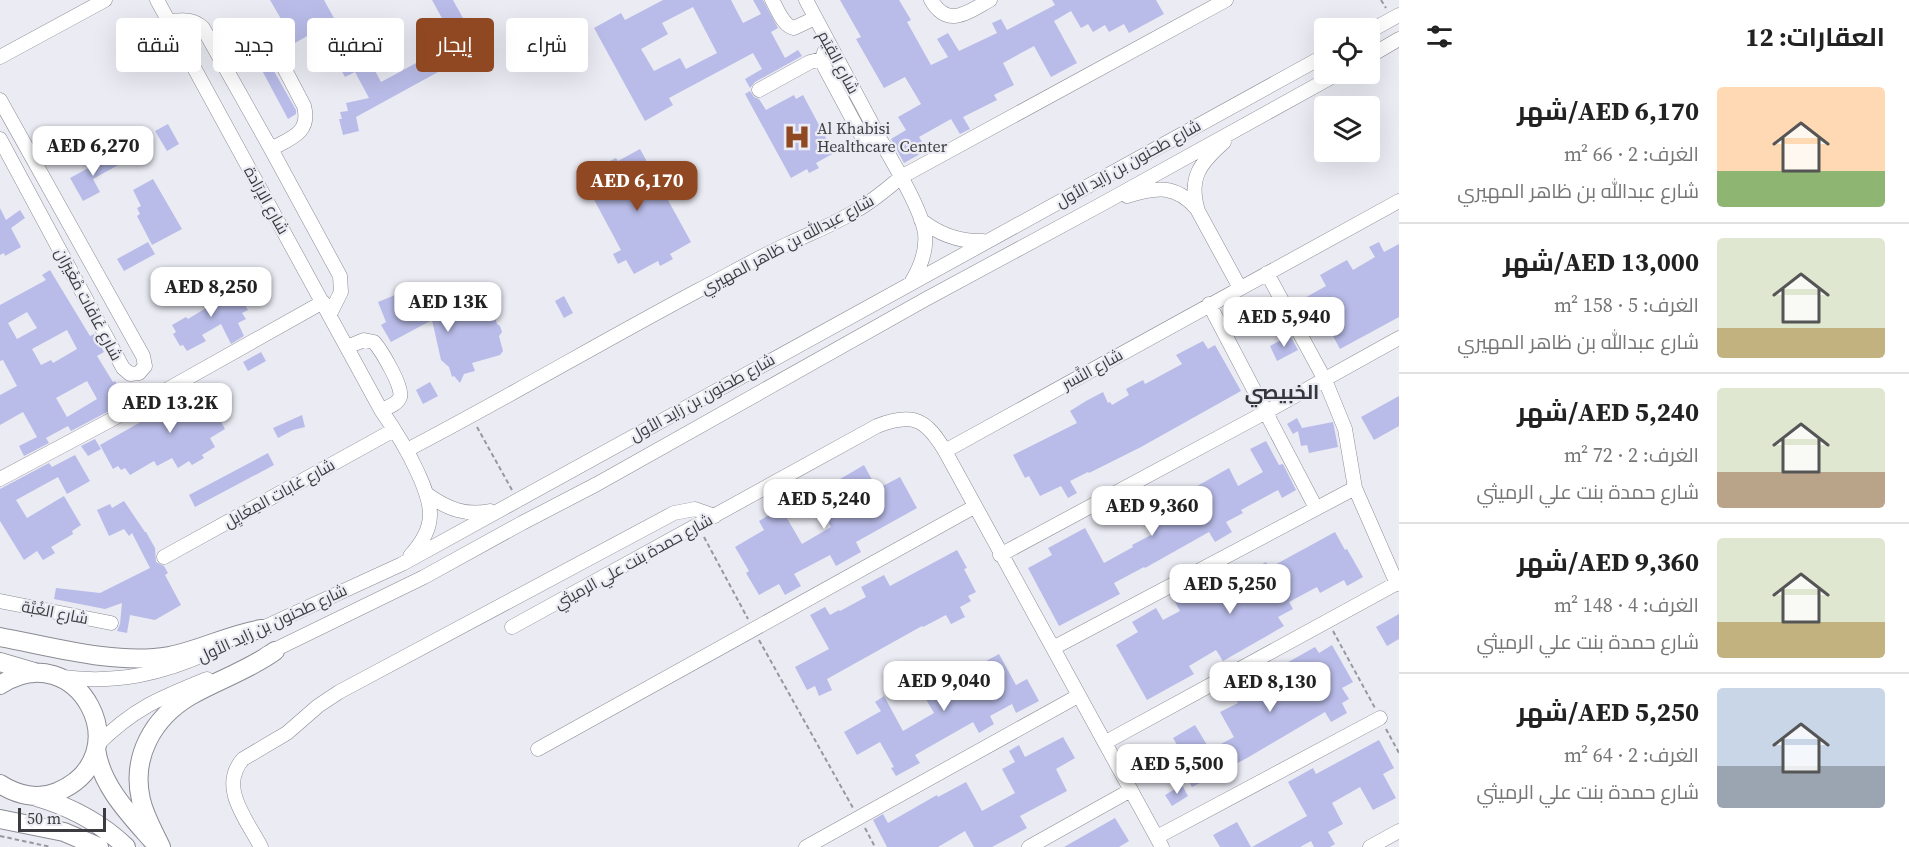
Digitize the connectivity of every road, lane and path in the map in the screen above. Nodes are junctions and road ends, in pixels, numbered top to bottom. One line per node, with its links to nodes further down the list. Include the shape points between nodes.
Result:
1 (105, 0): 17 (street)
2 (157, 0): 9 (street, شارع الإرَادة)
3 (772, 0): 10 (street, via 791,28)
4 (806, 0): 10 (street, شارع القِيَم)
5 (931, 0): 6 (street, via 945,15 958,16)
6 (990, 0)
7 (1226, 0): 30 (street, شارع عبدالله بن ظاهر المهيري)
8 (1399, 15): 11 (street)
9 (166, 18)
10 (815, 18): 14 (street, شارع القِيَم)
11 (1380, 25)
12 (201, 26): 15 (street)
13 (1399, 39): 16 (street)
14 (829, 43): 18 (street); 28 (street, شارع القِيَم)
15 (213, 46)
16 (1380, 50)
17 (0, 57)
18 (822, 58): 24 (street); 28 (street, via 862,137)
19 (1314, 61): 35 (street, شارع طحنون بن زايد الأول)
20 (196, 72): 40 (street, شارع الإرَادة)
21 (228, 72): 29 (street)
22 (286, 72): 29 (street, via 304,106 305,120 299,133)
23 (1319, 84): 26 (street, شارع طحنون بن زايد الأول)
24 (759, 90)
25 (0, 100): 27 (street, شارع غَافَات مْغَيرَان, via 143,356 145,366 139,373 130,374 123,368)
26 (1244, 125): 32 (street, شارع طحنون بن زايد الأول); 33 (street, via 1202,164 1194,187)
27 (0, 139)
28 (884, 145): 30 (street, شارع القِيَم)
29 (271, 148): 40 (street, via 340,276 340,292)
30 (901, 177): 34 (street, شارع القِيَم); 46 (street, شارع عبدالله بن ظاهر المهيري, via 856,211 678,301)
31 (1399, 201): 36 (street, شارع النَّسر)
32 (1102, 204): 33 (street, via 1156,189 1180,194); 71 (street, شارع طحنون بن زايد الأول, via 597,484)
33 (1198, 210): 38 (street)
34 (921, 220): 35 (street, via 951,238); 37 (street, شارع القِيَم, via 924,253)
35 (985, 241): 37 (street, شارع طحنون بن زايد الأول)
36 (1267, 273): 38 (street, شارع النَّسر); 43 (street)
37 (911, 282): 53 (street, شارع طحنون بن زايد الأول)
38 (1240, 288): 39 (street, شارع النَّسر)
39 (1209, 304): 45 (street); 49 (street, شارع النَّسر)
40 (326, 308): 42 (street, شارع الإرَادة); 50 (street)
41 (1399, 338): 43 (street)
42 (347, 347): 44 (street, شارع الإرَادة); 44 (street, via 364,340 374,342 398,384 400,399)
43 (1325, 380): 45 (street); 51 (street, via 1345,429)
44 (381, 410): 47 (street, شارع الإرَادة)
45 (1266, 412): 55 (street); 59 (street)
46 (471, 416): 48 (street, شارع عبدالله بن ظاهر المهيري); 53 (path)
47 (394, 430): 48 (street, شارع الإرَادة); 60 (street, شارع غابات المِغَايِل)
48 (407, 450): 52 (street, شارع الإرَادة)
49 (945, 451): 54 (street, شارع حمدة بنت علي الرميثي); 57 (street, شارع حمدة بنت علي الرميثي, via 926,426 915,420 892,420)
50 (0, 480)
51 (1356, 488): 55 (street); 62 (street)
52 (428, 495): 56 (street, via 461,512); 61 (street, شارع الإرَادة, via 428,528 418,547)
53 (517, 499): 56 (street, شارع طحنون بن زايد الأول)
54 (974, 507): 59 (street, شارع حمدة بنت علي الرميثي); 68 (street)
55 (1316, 508): 70 (street)
56 (498, 510): 61 (street, شارع طحنون بن زايد الأول)
57 (715, 516): 58 (street, شارع حمدة بنت علي الرميثي); 94 (street, via 695,509 674,513 334,695 287,733 243,759 232,779 233,794)
58 (698, 526): 66 (street, شارع حمدة بنت علي الرميثي); 68 (path)
59 (1000, 555): 70 (street, شارع حمدة بنت علي الرميثي)
60 (164, 557)
61 (402, 564): 67 (street, شارع طحنون بن زايد الأول)
62 (1398, 583): 64 (street)
63 (0, 601): 65 (street, شارع الغُبَّة)
64 (1328, 622): 77 (path); 78 (street)
65 (111, 623)
66 (512, 627)
67 (262, 629): 69 (main road, via 188,652 150,658 111,658); 74 (street, شارع طحنون بن زايد الأول, via 150,674 100,680)
68 (754, 630): 80 (street); 85 (path)
69 (0, 637)
70 (1053, 648): 76 (street, شارع حمدة بنت علي الرميثي)
71 (275, 651): 79 (street, شارع طحنون بن زايد الأول, via 151,702 122,722); 93 (main road, via 244,671 190,696 171,709 152,731 141,758 139,787)
72 (0, 662): 73 (main road)
73 (35, 673): 74 (main road); 75 (main road)
74 (59, 677): 79 (main road, via 72,684 91,705 98,731)
75 (0, 684)
76 (1078, 696): 78 (street, شارع حمدة بنت علي الرميثي); 85 (street)
77 (1380, 718): 81 (path); 89 (street, شارع حمدة بنت علي الرميثي)
78 (1106, 742): 83 (street, شارع حمدة بنت علي الرميثي)
79 (97, 747): 84 (main road, via 86,771 68,788); 93 (main road, via 98,759 116,798)
80 (538, 749)
81 (1399, 753)
82 (0, 785): 84 (main road)
83 (1131, 790): 89 (street, شارع حمدة بنت علي الرميثي); 97 (street)
84 (36, 796): 92 (main road, via 59,803 98,824)
85 (859, 818): 95 (street); 96 (path)
86 (0, 819): 91 (main road, via 64,832)
87 (1399, 831): 98 (street)
88 (0, 836): 90 (path)
89 (1160, 842)
90 (51, 847)
91 (99, 847)
92 (126, 847)
93 (159, 847)
94 (261, 847)
95 (806, 847)
96 (875, 847)
97 (1029, 847)
98 (1370, 847)

